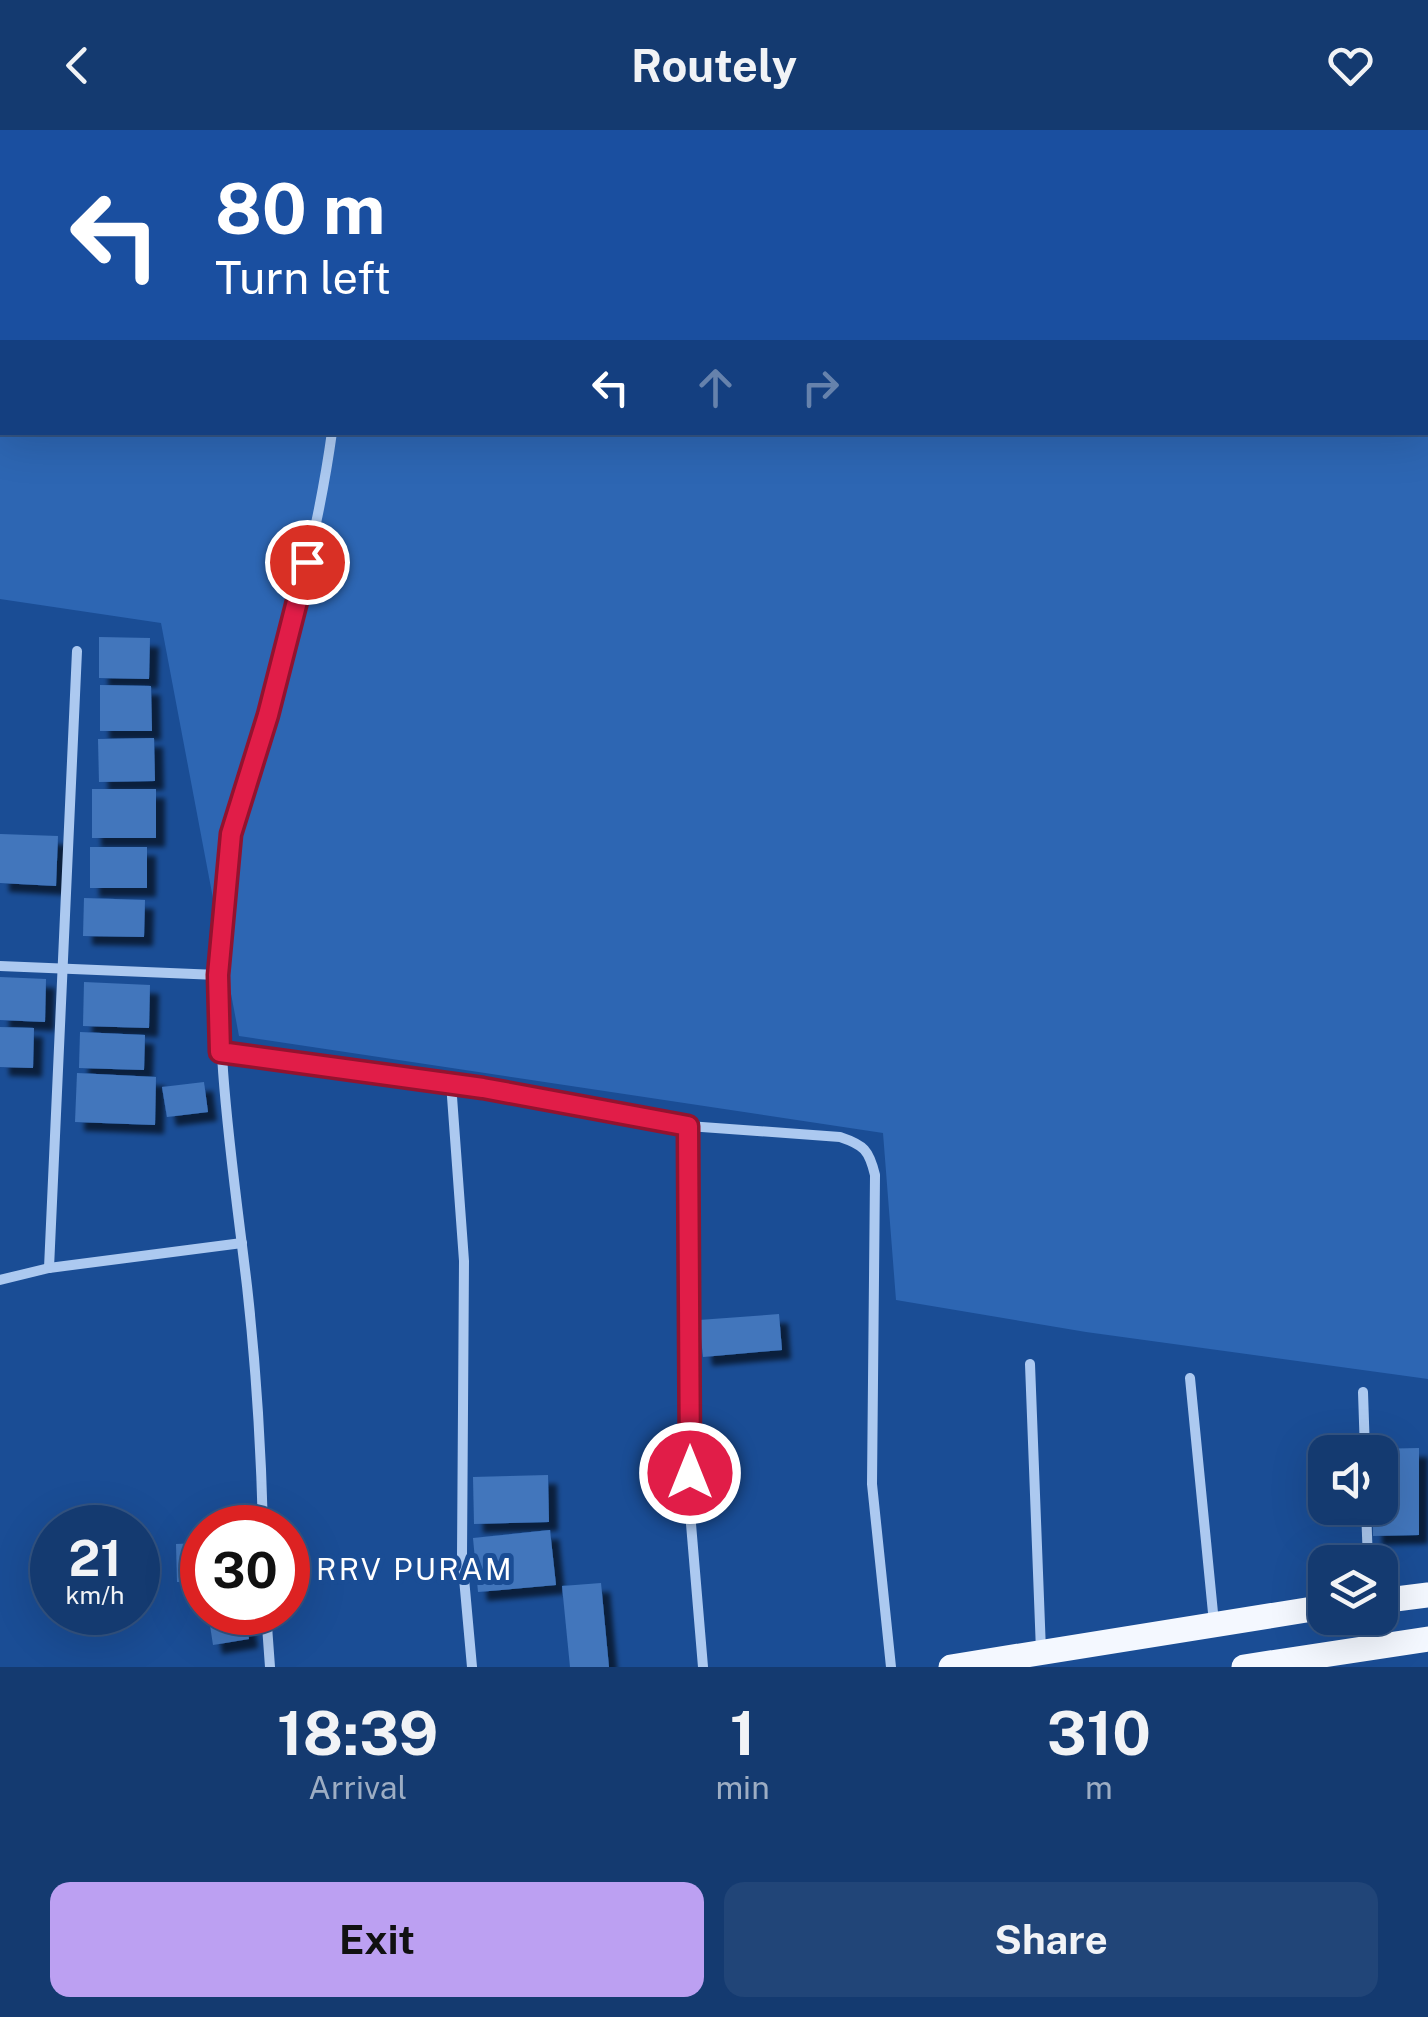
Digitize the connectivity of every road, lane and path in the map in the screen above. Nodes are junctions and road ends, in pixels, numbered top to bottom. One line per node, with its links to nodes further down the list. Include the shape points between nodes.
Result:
1 (332, 435): 5 (street, via 324,496 231,834)
2 (77, 651): 4 (street)
3 (0, 966): 4 (street)
4 (61, 969): 5 (street); 10 (street)
5 (218, 975): 6 (street)
6 (220, 1052): 7 (street); 9 (street)
7 (451, 1083): 8 (street); 25 (street, via 464,1260 462,1556)
8 (688, 1126): 26 (street, via 690,1512); 27 (street, via 840,1137 871,1156 872,1484)
9 (242, 1243): 10 (street); 16 (street)
10 (49, 1268): 11 (street)
11 (0, 1280)
12 (1030, 1364): 23 (street)
13 (1190, 1378): 20 (street)
14 (1363, 1392): 15 (street)
15 (1364, 1435)
16 (262, 1505)
17 (1428, 1596): 18 (main road)
18 (1398, 1599)
19 (1308, 1610): 20 (main road)
20 (1214, 1624): 23 (main road)
21 (268, 1635): 24 (street)
22 (1428, 1639): 29 (main road)
23 (1041, 1651): 28 (main road)
24 (270, 1667)
25 (472, 1667)
26 (702, 1667)
27 (891, 1667)
28 (951, 1667)
29 (1244, 1667)

